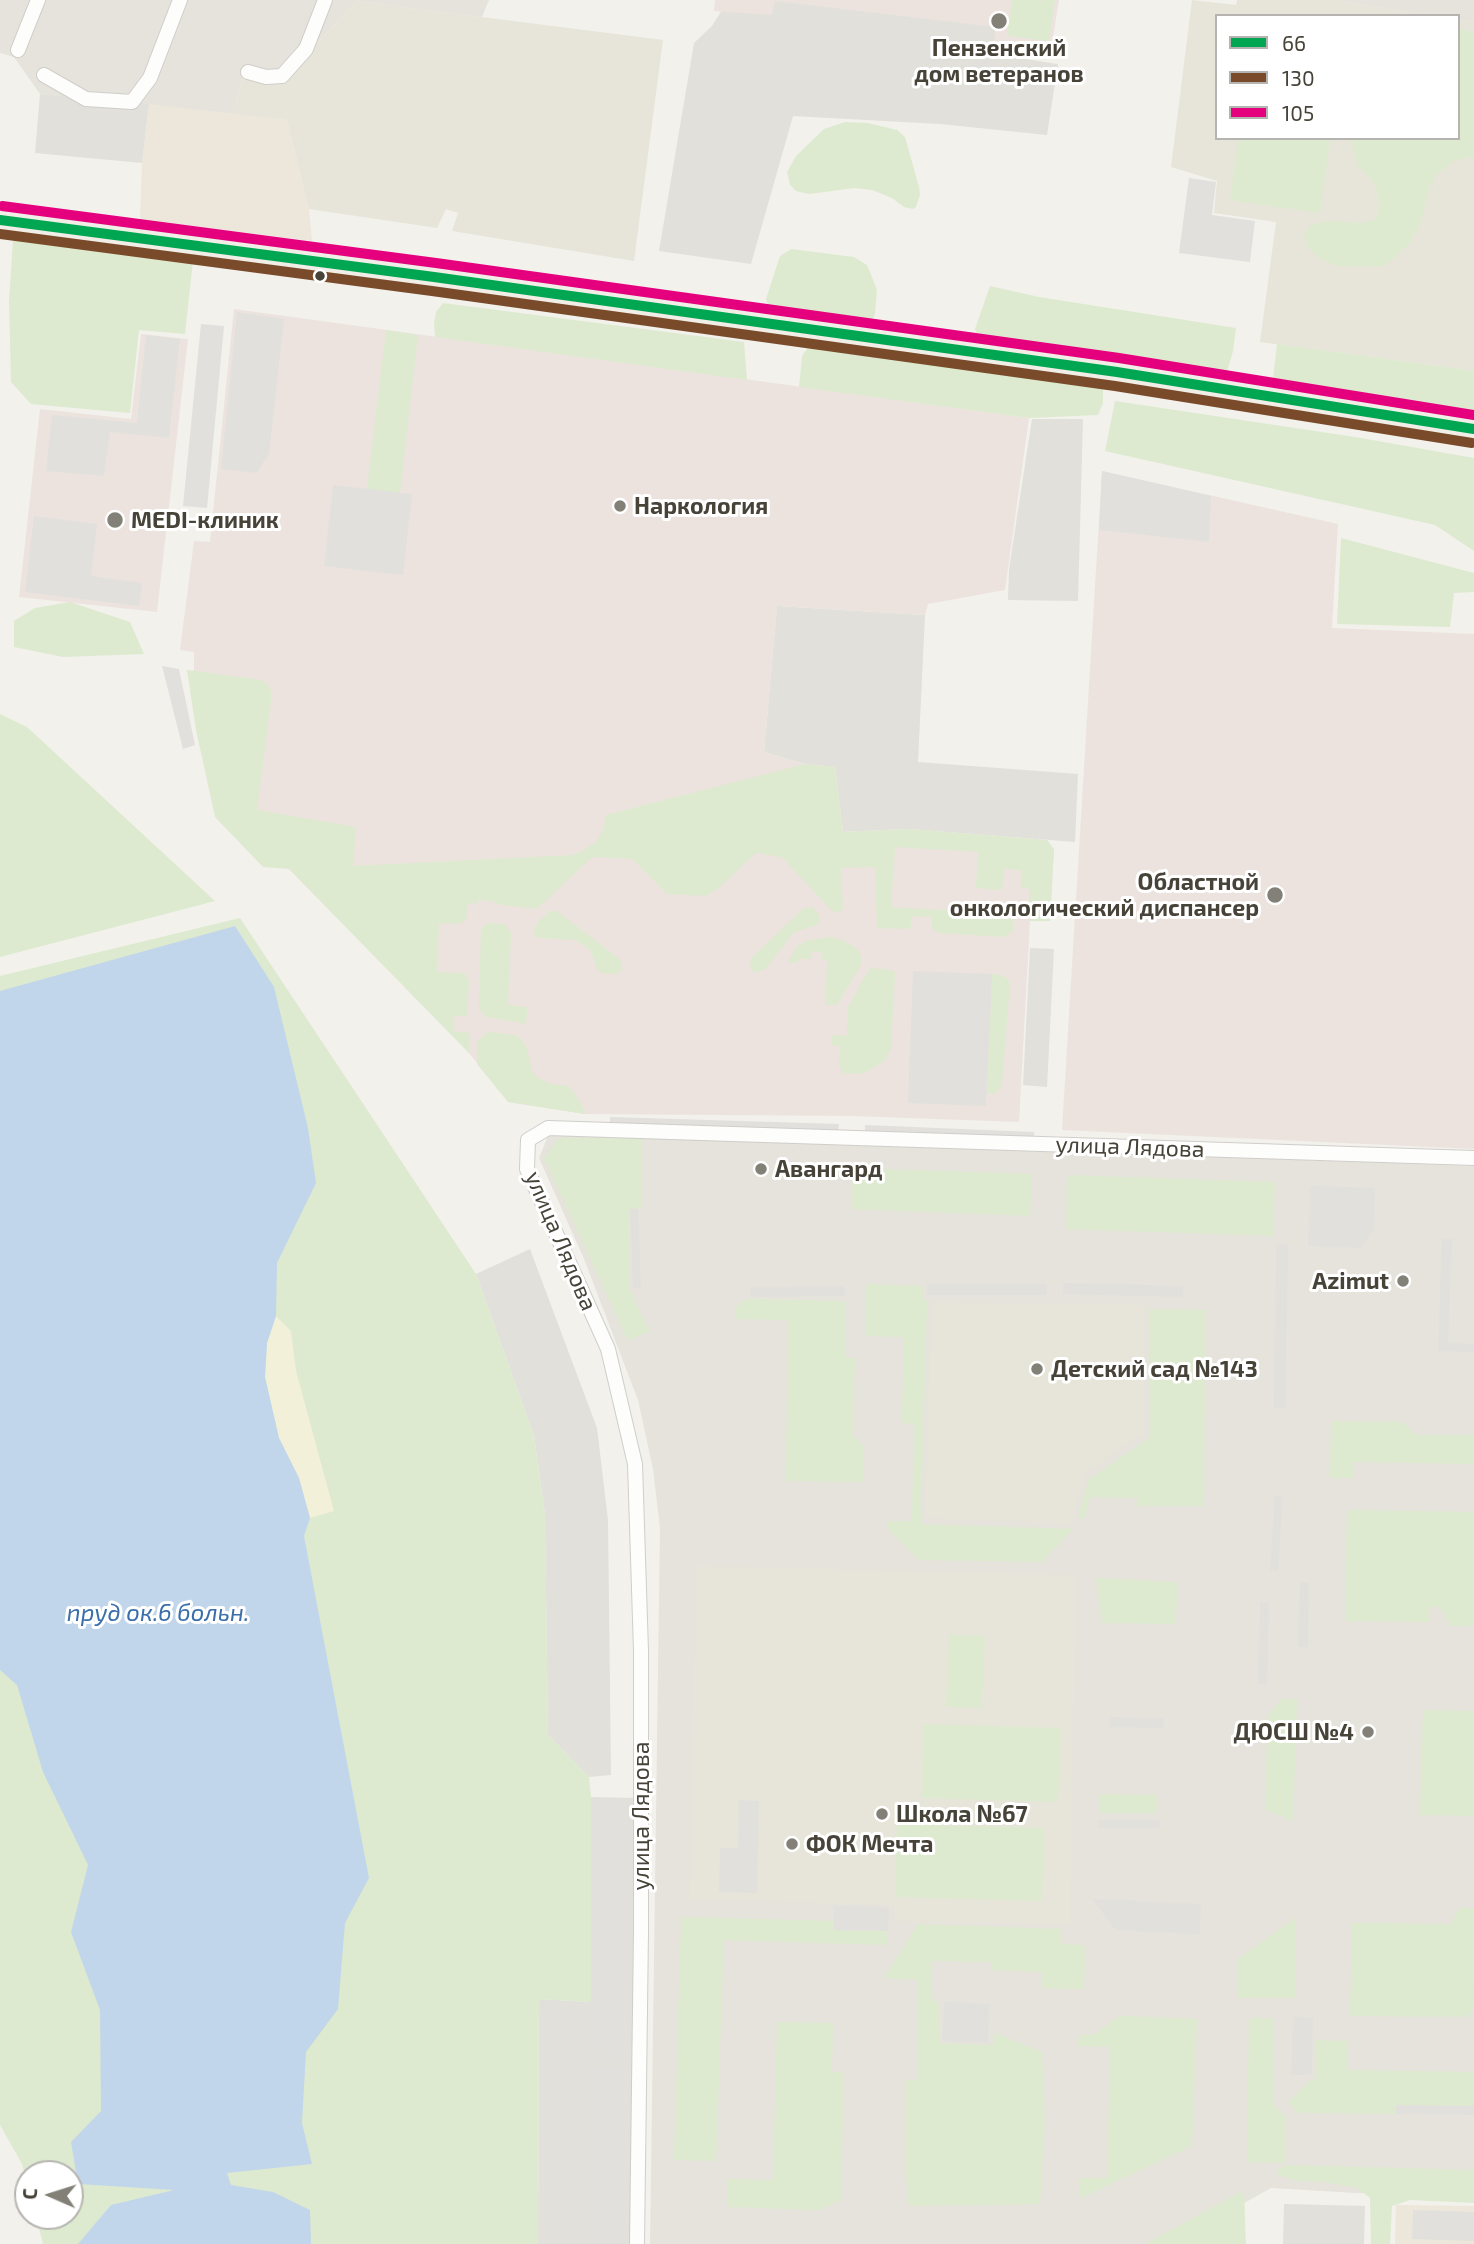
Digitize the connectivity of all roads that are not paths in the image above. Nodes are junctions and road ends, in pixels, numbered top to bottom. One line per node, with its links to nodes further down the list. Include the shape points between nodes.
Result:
1 (38, 0): 4 (street)
2 (180, 0): 6 (street, via 150,78 132,102 86,99)
3 (325, 0): 5 (street, via 306,49 282,76)
4 (18, 50)
5 (248, 72)
6 (44, 75)
7 (0, 220): 8 (main road, via 1104,370)
8 (1474, 429)
9 (1474, 1158): 10 (street, улица Лядова, via 562,1128 548,1128 528,1140 527,1168 608,1349 635,1464 641,1678)
10 (637, 2244)

